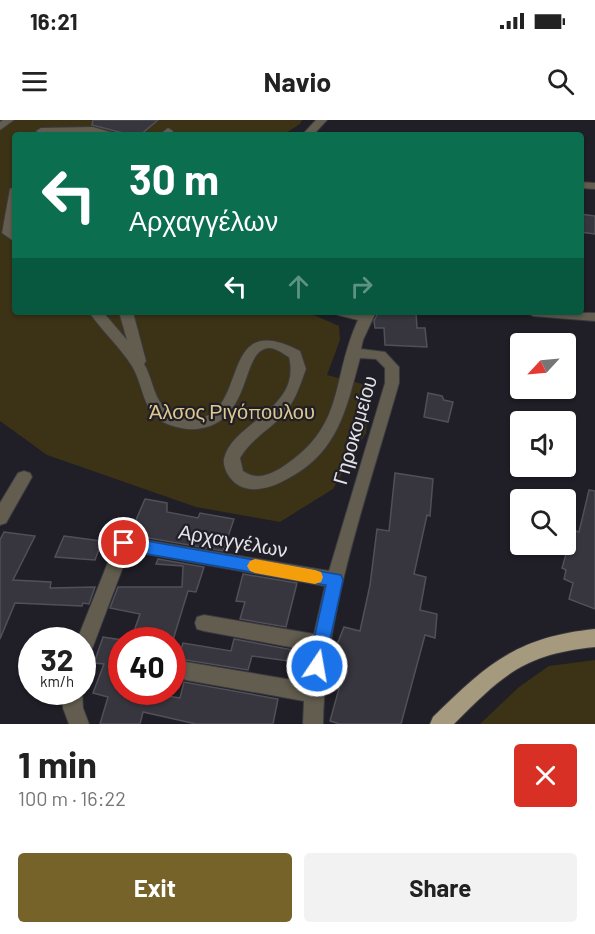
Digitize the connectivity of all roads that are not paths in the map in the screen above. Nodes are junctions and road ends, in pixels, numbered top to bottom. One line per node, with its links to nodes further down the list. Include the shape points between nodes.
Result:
1 (9, 120): 3 (street)
2 (322, 120): 6 (street)
3 (0, 127)
4 (57, 132): 5 (street)
5 (102, 132)
6 (310, 132)
7 (12, 208): 8 (street, via 8,234)
8 (12, 236)
9 (98, 315): 13 (street, Γηροκομείου)
10 (127, 315): 13 (street)
11 (367, 315): 12 (street)
12 (354, 353): 13 (street, Γηροκομείου, via 333,424 325,438 281,476 255,484 238,477 231,459 281,409 299,369 295,354 275,345 254,350 244,362 226,408 202,424 181,423 160,414); 16 (street, Γηροκομείου, via 380,355 388,361 394,375)
13 (141, 370)
14 (24, 477): 15 (street)
15 (0, 518)
16 (335, 580): 18 (street, Αρχαγγέλων, via 127,535); 20 (street, Γηροκομείου)
17 (204, 624): 20 (street)
18 (91, 627)
19 (595, 638): 26 (main road, via 557,642 520,654 488,678)
20 (321, 645): 22 (street, Γηροκομείου)
21 (186, 671): 22 (street)
22 (313, 693): 25 (street, Γηροκομείου)
23 (73, 705): 24 (street)
24 (78, 724)
25 (313, 724)
26 (440, 724)

